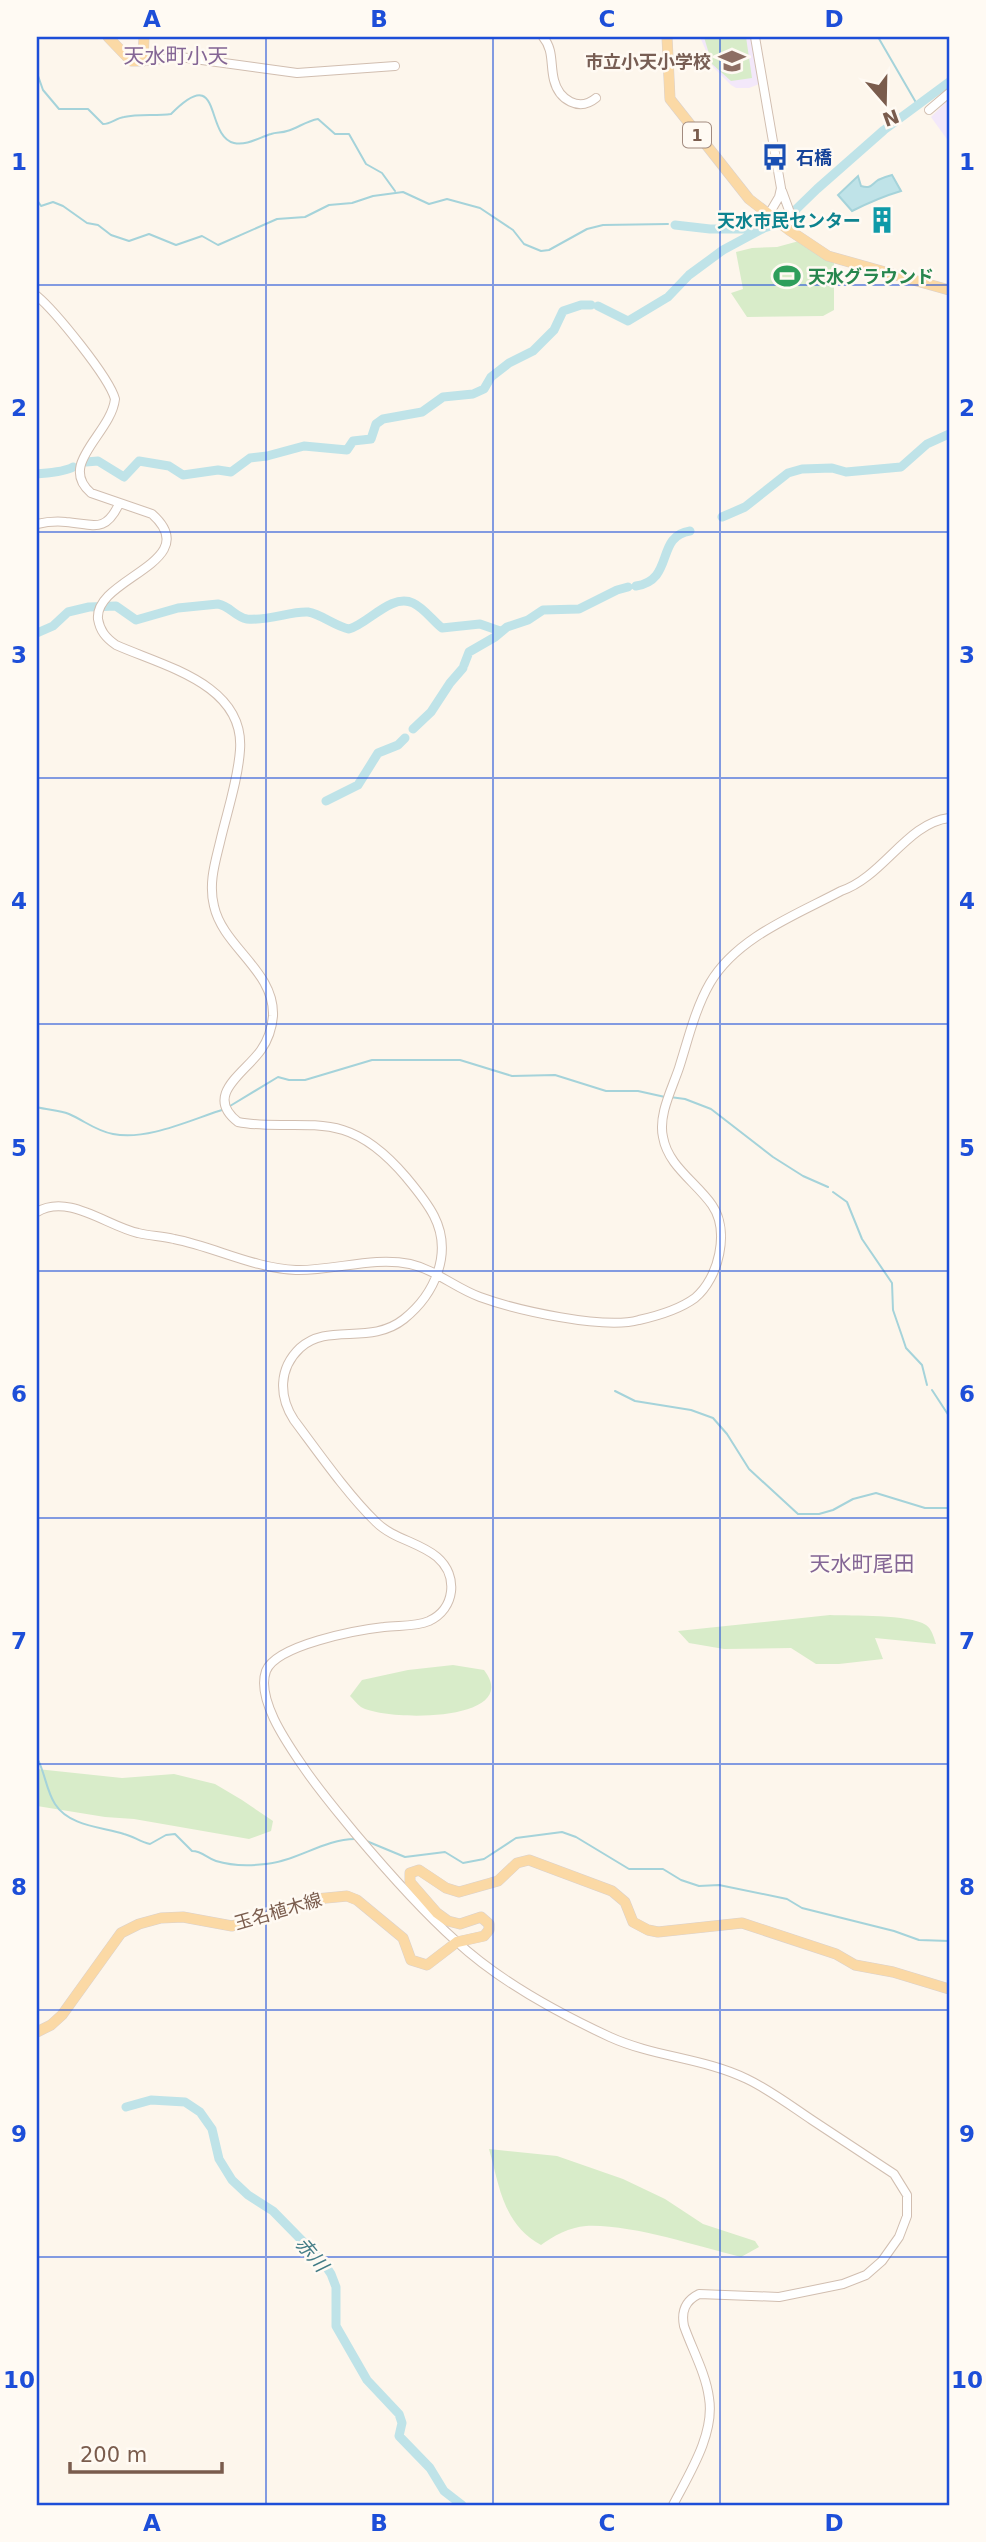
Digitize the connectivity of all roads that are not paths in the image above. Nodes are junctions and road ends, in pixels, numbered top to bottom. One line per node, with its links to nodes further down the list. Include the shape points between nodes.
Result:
1 (108, 37): 6 (main road, via 131,61)
2 (144, 37): 6 (main road)
3 (543, 37): 9 (street, via 563,96 578,105)
4 (667, 37): 12 (main road, 1, via 670,99 738,186)
5 (755, 37): 11 (street)
6 (143, 61): 7 (street, via 180,57 297,73)
7 (395, 66)
8 (949, 93): 10 (street)
9 (596, 98)
10 (929, 110)
11 (781, 188): 12 (street); 12 (street)
12 (784, 218): 13 (main road, 1, via 828,256)
13 (949, 290)
14 (37, 296): 15 (street, via 113,393 111,417 78,470 83,486 91,493)
15 (119, 504): 16 (street, via 102,525); 19 (street, via 159,520 165,546 155,561 110,594 100,607 100,628 116,645 215,692 231,712 240,736 238,766 213,872 213,904 223,929 267,988 273,1014 260,1051 226,1090 226,1110 238,1122 333,1127 376,1147 399,1169 436,1220 442,1245)
16 (37, 524)
17 (949, 818): 19 (street, via 923,827 859,883 751,941 725,964 704,996 662,1125 667,1151 711,1203 721,1225 715,1266 696,1297 640,1320 592,1322 478,1297)
18 (37, 1212): 19 (street, via 51,1206 71,1207 128,1231 276,1268 312,1270 392,1261)
19 (437, 1275): 20 (street, via 428,1293 396,1324 375,1333 320,1336 307,1343 290,1361 282,1383 294,1420 360,1504 386,1530 437,1557 447,1568 450,1599 439,1616 427,1622 362,1630 289,1651 274,1659 263,1686 271,1711 306,1772 376,1858)
20 (457, 1942): 21 (main road, 玉名植木線, via 486,1935 487,1920 479,1917 457,1924 444,1919 410,1882 410,1873 419,1870 459,1892 498,1881 517,1863 529,1860 612,1891 625,1902 634,1922 648,1930 741,1923 836,1954 855,1965); 22 (main road, 玉名植木線, via 431,1963 420,1964 408,1957 406,1943 390,1927 357,1900 339,1895 232,1926 161,1918 121,1933 62,2015); 23 (street, via 530,1994 610,2037 726,2070 761,2086 894,2174 903,2186 908,2204 904,2225 882,2261 866,2275 779,2297 699,2294 685,2304 684,2326 707,2388 711,2413)
21 (949, 1989)
22 (37, 2032)
23 (673, 2505)

